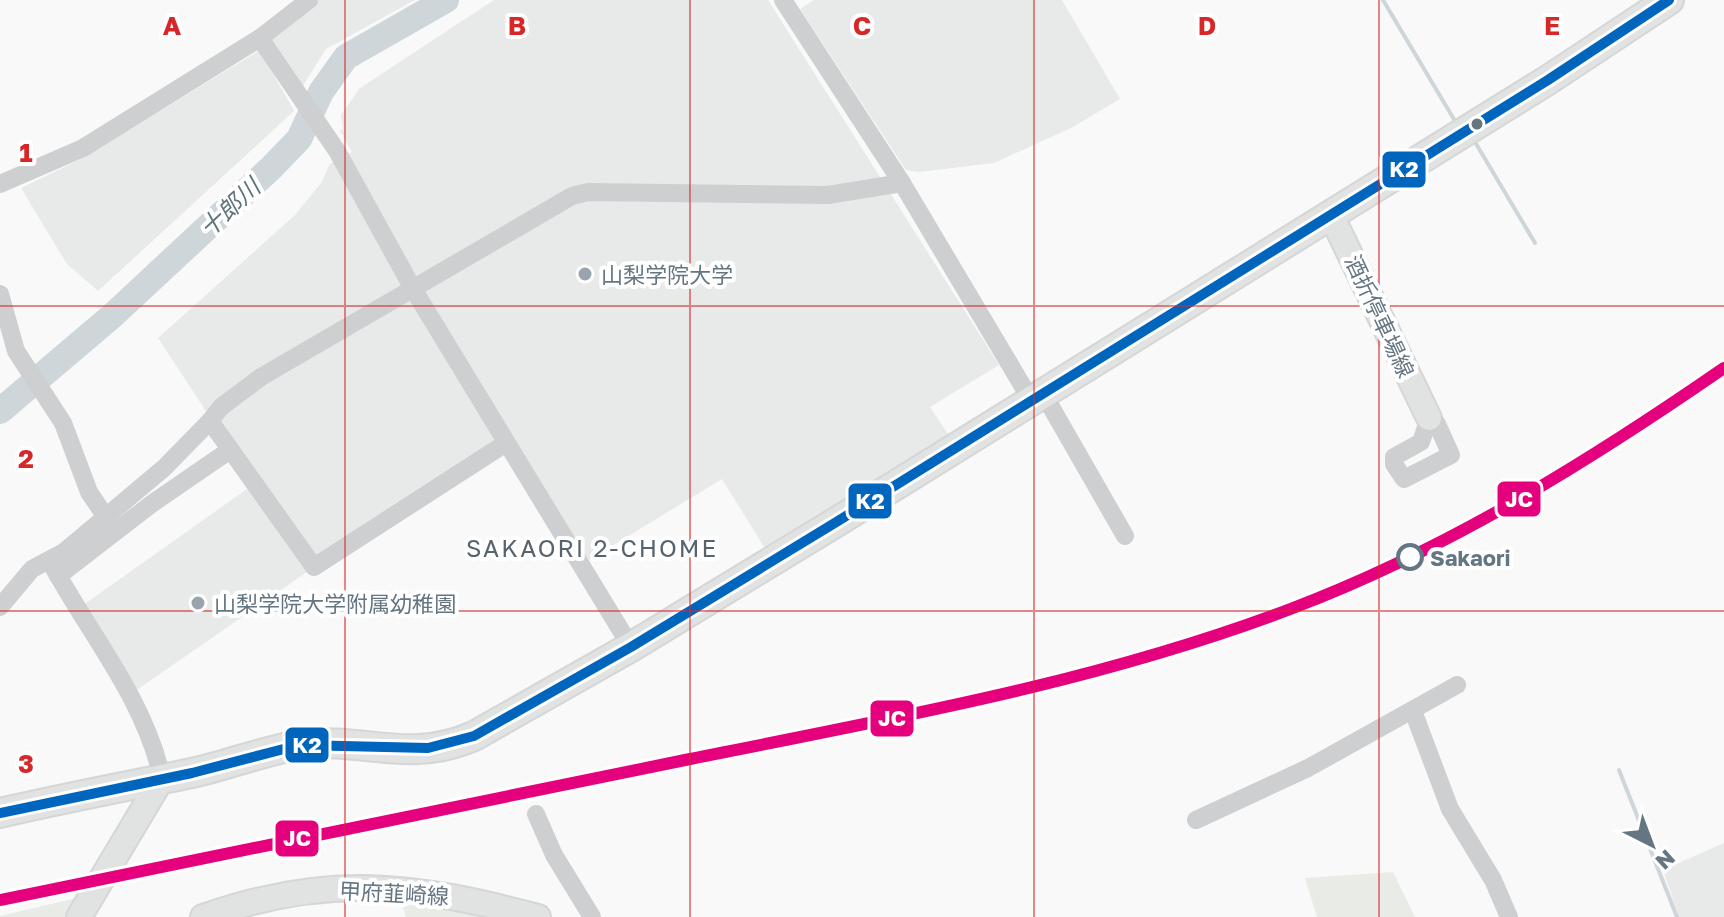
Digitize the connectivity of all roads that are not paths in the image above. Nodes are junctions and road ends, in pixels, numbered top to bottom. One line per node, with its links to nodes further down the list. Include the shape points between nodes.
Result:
1 (309, 0): 4 (street)
2 (1669, 0): 7 (highway)
3 (789, 2): 5 (street)
4 (260, 38): 6 (street, via 83,148); 8 (street, via 337,151)
5 (902, 183): 8 (street, via 828,195 588,192 572,196); 10 (street)
6 (0, 184)
7 (1331, 215): 10 (highway); 11 (main road, 酒折停車場線)
8 (412, 287): 12 (street, via 261,377); 13 (street)
9 (0, 294): 15 (street, via 16,351 63,423 89,492)
10 (1037, 396): 16 (street); 19 (highway)
11 (1429, 418)
12 (210, 421): 14 (street); 15 (street)
13 (506, 443): 14 (street, via 314,567); 19 (street)
14 (230, 450): 17 (street)
15 (105, 516): 17 (street)
16 (1125, 536)
17 (54, 569): 18 (street, via 32,569); 22 (street, via 131,694 153,739)
18 (0, 607)
19 (631, 647): 22 (highway, via 455,744 414,752 345,744 296,746)
20 (1457, 685): 21 (street)
21 (1413, 711): 25 (street); 30 (street, via 1450,809)
22 (162, 778): 23 (highway); 26 (main road)
23 (0, 813)
24 (536, 814): 29 (street)
25 (1196, 820)
26 (79, 917)
27 (203, 917): 28 (main road, 甲府韮崎線, via 271,897 354,887 454,895)
28 (538, 917)
29 (592, 917)
30 (1509, 917)

